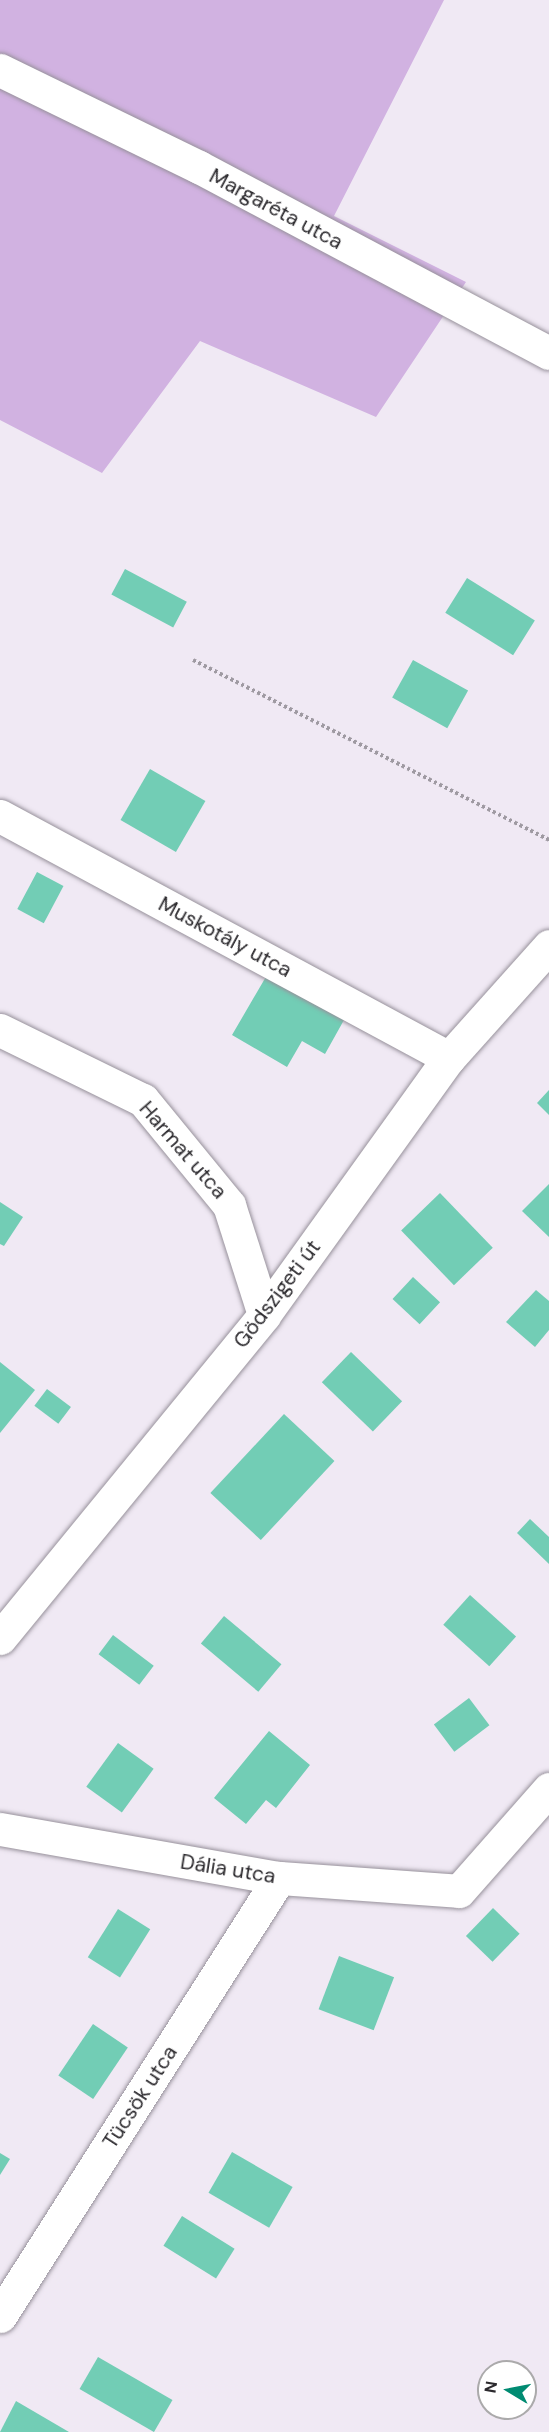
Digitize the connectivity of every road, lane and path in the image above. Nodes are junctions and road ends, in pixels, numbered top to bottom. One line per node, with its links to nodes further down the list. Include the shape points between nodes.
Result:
1 (0, 70): 2 (street, Margaréta utca, via 199,167)
2 (549, 353)
3 (193, 660): 5 (path)
4 (0, 816): 8 (street, Muskotály utca)
5 (549, 840)
6 (549, 946): 8 (street, Gödszigeti út)
7 (0, 1030): 9 (street, Harmat utca, via 143,1100 229,1205)
8 (449, 1058): 9 (street, Gödszigeti út)
9 (264, 1315): 10 (street, Gödszigeti út)
10 (0, 1638)
11 (549, 1789): 13 (street, Dália utca, via 459,1891)
12 (0, 1829): 13 (street, Dália utca)
13 (279, 1878): 14 (street, Tücsök utca)
14 (0, 2316)

